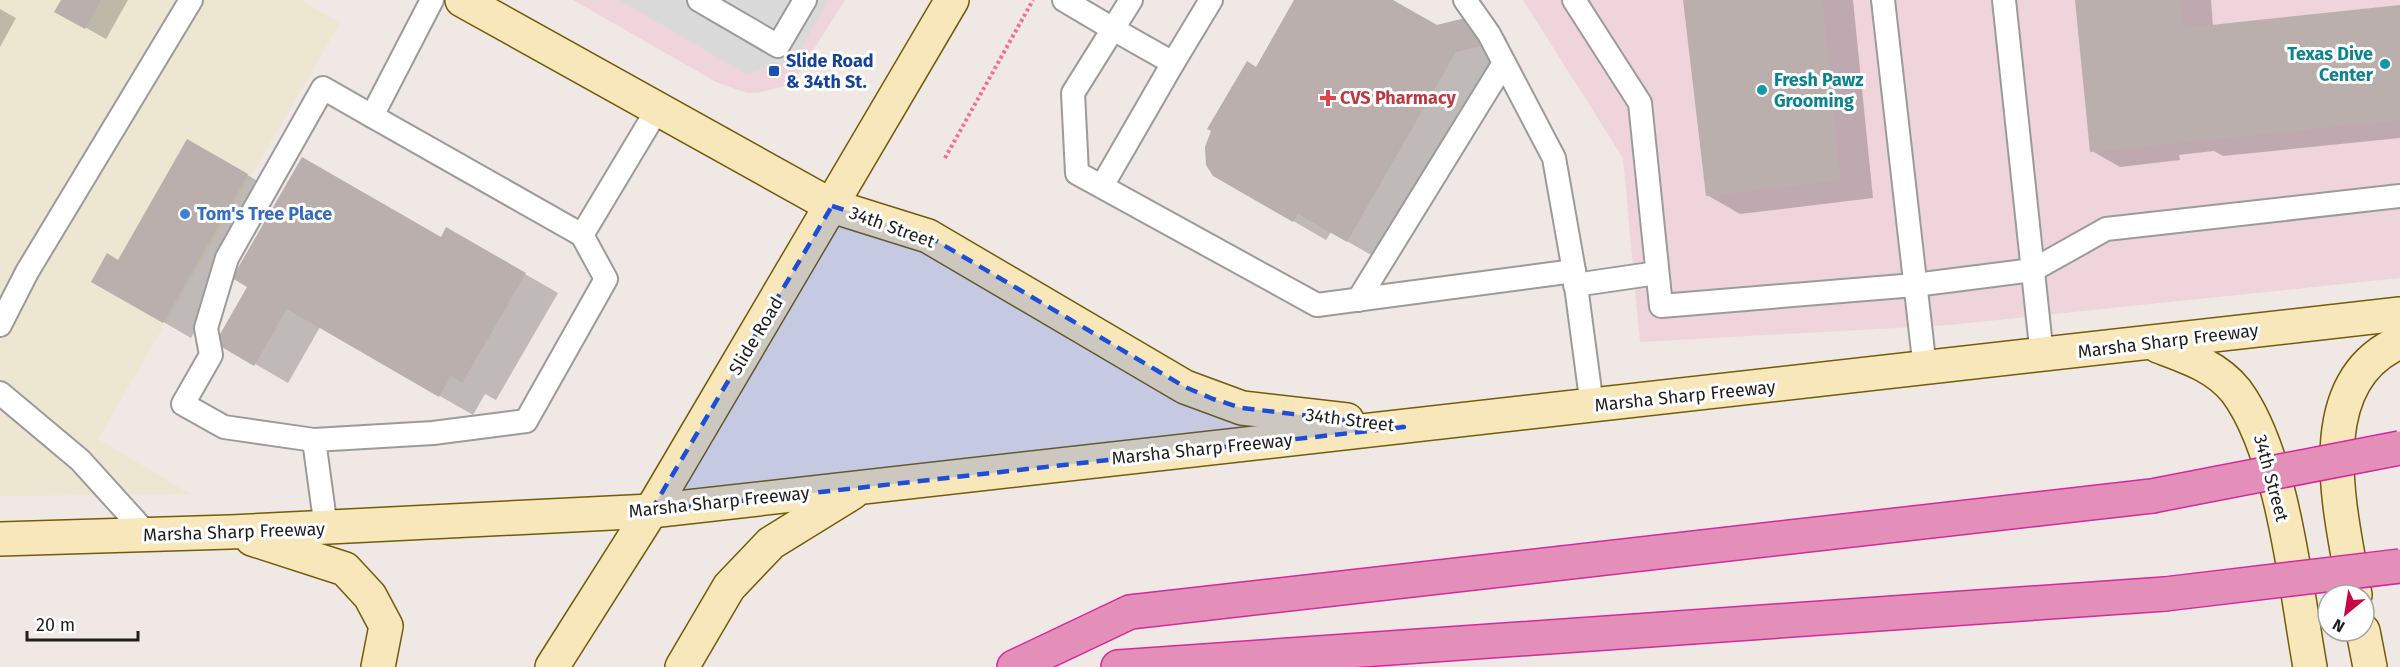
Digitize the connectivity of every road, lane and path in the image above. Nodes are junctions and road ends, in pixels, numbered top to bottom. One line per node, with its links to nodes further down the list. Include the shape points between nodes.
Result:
1 (192, 0): 31 (lane, via 27,272)
2 (432, 0): 19 (lane)
3 (462, 0): 18 (main road, 34th Street)
4 (699, 0): 5 (lane, via 778,46)
5 (805, 0)
6 (952, 0): 23 (main road, Slide Road)
7 (1033, 0): 20 (path)
8 (1064, 0): 15 (lane)
9 (1131, 0): 15 (lane)
10 (1211, 0): 16 (lane)
11 (1465, 0): 17 (lane)
12 (1574, 0): 26 (lane, via 1640,103)
13 (1883, 0): 28 (lane)
14 (2004, 0): 25 (lane)
15 (1113, 29): 16 (lane); 21 (lane, via 1073,93 1077,173)
16 (1173, 63): 21 (lane)
17 (1504, 63): 27 (lane, via 1554,158); 29 (lane)
18 (657, 110): 23 (main road, 34th Street); 24 (lane)
19 (372, 116): 24 (lane); 39 (lane, via 323,88 227,258 206,328 210,355 183,404 224,427)
20 (945, 158)
21 (1102, 186): 29 (lane, via 1317,305)
22 (2400, 196): 25 (lane, via 2106,229)
23 (832, 206): 38 (main road, 34th Street, via 928,237 1185,387 1214,399 1242,408); 42 (main road, Slide Road)
24 (582, 235): 39 (lane, via 606,279 526,421 433,433)
25 (2033, 270): 28 (lane); 34 (lane)
26 (1657, 273): 27 (lane); 28 (lane, via 1661,306)
27 (1574, 278): 29 (lane); 37 (lane)
28 (1915, 285): 35 (lane)
29 (1358, 300)
30 (2400, 314): 33 (main road, Marsha Sharp Freeway)
31 (0, 325)
32 (2400, 342): 48 (main road, via 2384,349 2361,371 2345,398 2339,423 2338,494)
33 (2151, 344): 34 (main road, Marsha Sharp Freeway); 55 (main road, 34th Street, via 2203,362 2235,390 2256,424 2280,500)
34 (2042, 356): 35 (main road, Marsha Sharp Freeway)
35 (1925, 369): 37 (main road, Marsha Sharp Freeway)
36 (0, 393): 45 (lane, via 80,460)
37 (1592, 406): 38 (main road, Marsha Sharp Freeway)
38 (1404, 427): 41 (main road, Marsha Sharp Freeway)
39 (314, 440): 43 (lane)
40 (2400, 448): 53 (highway, bridge, via 2152,496 1130,612)
41 (862, 487): 42 (main road, Marsha Sharp Freeway); 52 (main road, via 771,543 729,587)
42 (651, 511): 43 (main road, Marsha Sharp Freeway); 51 (main road, Slide Road)
43 (326, 528): 44 (main road, Marsha Sharp Freeway)
44 (230, 532): 45 (main road, Marsha Sharp Freeway); 50 (main road, via 345,569 370,596 387,626)
45 (148, 535): 46 (main road, Marsha Sharp Freeway)
46 (0, 539)
47 (2400, 566): 54 (highway, bridge, via 2165,594)
48 (2353, 583)
49 (2365, 643): 56 (main road)
50 (378, 667)
51 (552, 667)
52 (682, 667)
53 (1014, 667)
54 (1118, 667)
55 (2310, 667)
56 (2370, 667)

